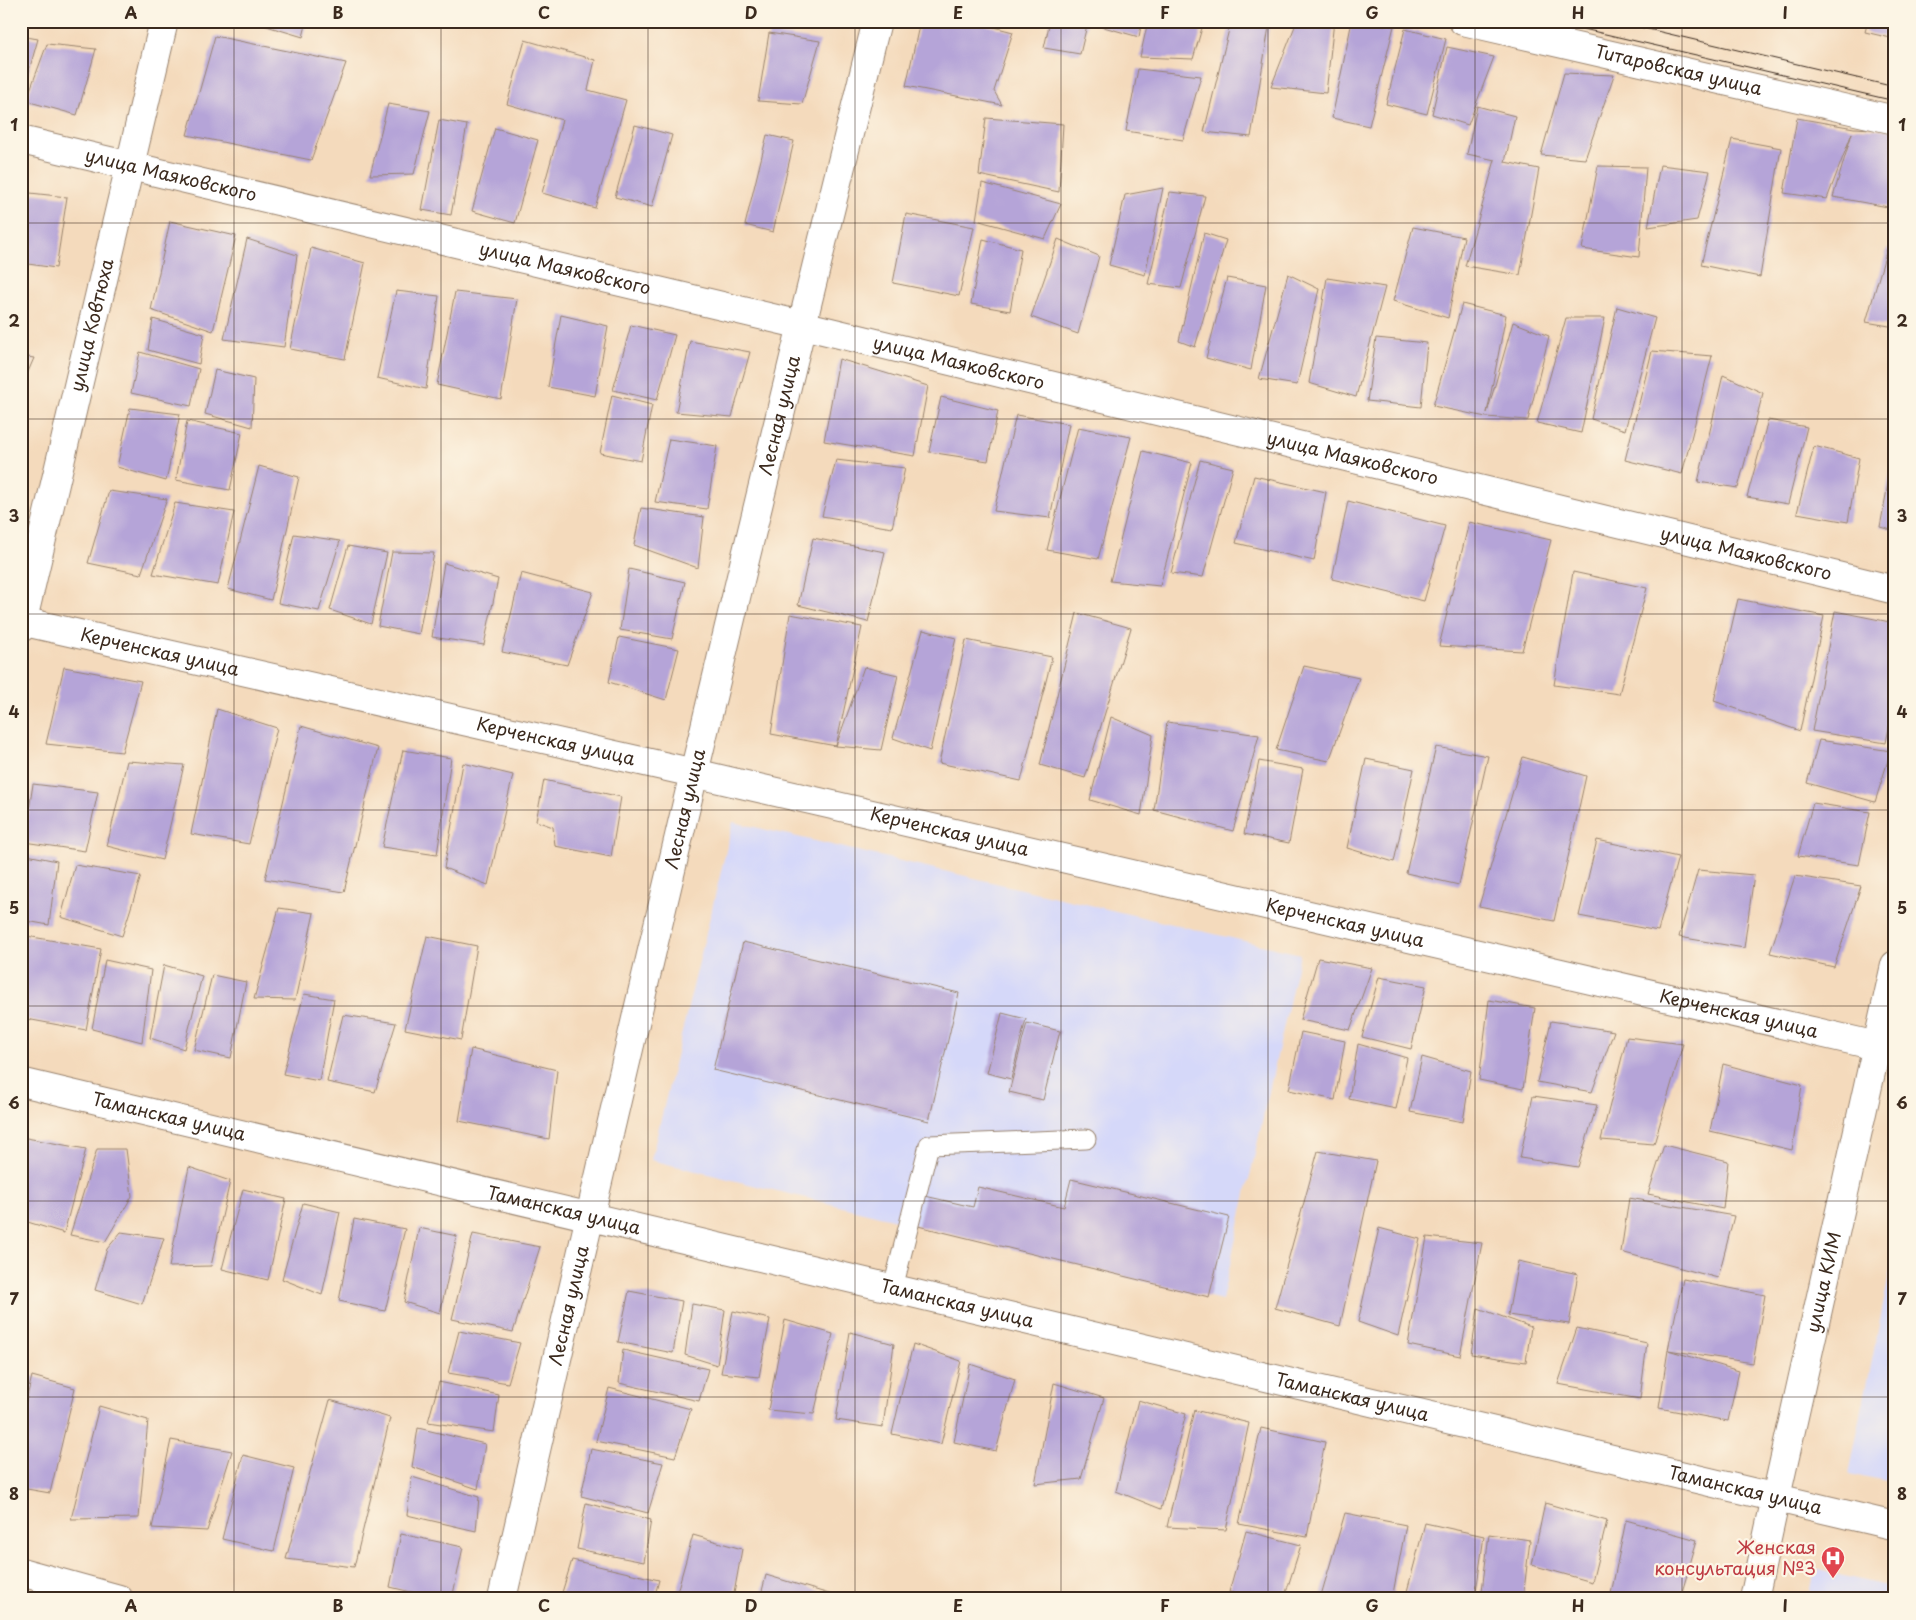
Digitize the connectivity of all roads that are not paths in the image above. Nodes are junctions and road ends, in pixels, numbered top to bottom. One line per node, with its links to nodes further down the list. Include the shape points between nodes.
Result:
1 (164, 21): 6 (street, улица Ковтюха)
2 (877, 21): 7 (street, Лесная улица)
3 (1463, 21): 4 (street, Титаровская улица)
4 (1895, 120)
5 (21, 140): 6 (street, улица Маяковского)
6 (130, 166): 7 (street, улица Маяковского); 9 (street, улица Ковтюха)
7 (802, 325): 8 (street, улица Маяковского); 10 (street, Лесная улица)
8 (1895, 590)
9 (22, 623): 10 (street, Керченская улица)
10 (694, 773): 12 (street, Керченская улица); 15 (street, Лесная улица)
11 (1895, 965): 12 (street, улица КИМ)
12 (1877, 1046): 17 (street, улица КИМ)
13 (21, 1082): 15 (street, Таманская улица)
14 (1086, 1138): 16 (lane, via 929,1145)
15 (589, 1216): 16 (street, Таманская улица); 21 (street, Лесная улица)
16 (893, 1288): 17 (street, Таманская улица)
17 (1776, 1497): 18 (street, Таманская улица); 22 (street, улица КИМ)
18 (1895, 1526)
19 (21, 1572): 20 (street)
20 (119, 1599)
21 (502, 1599)
22 (1754, 1599)

